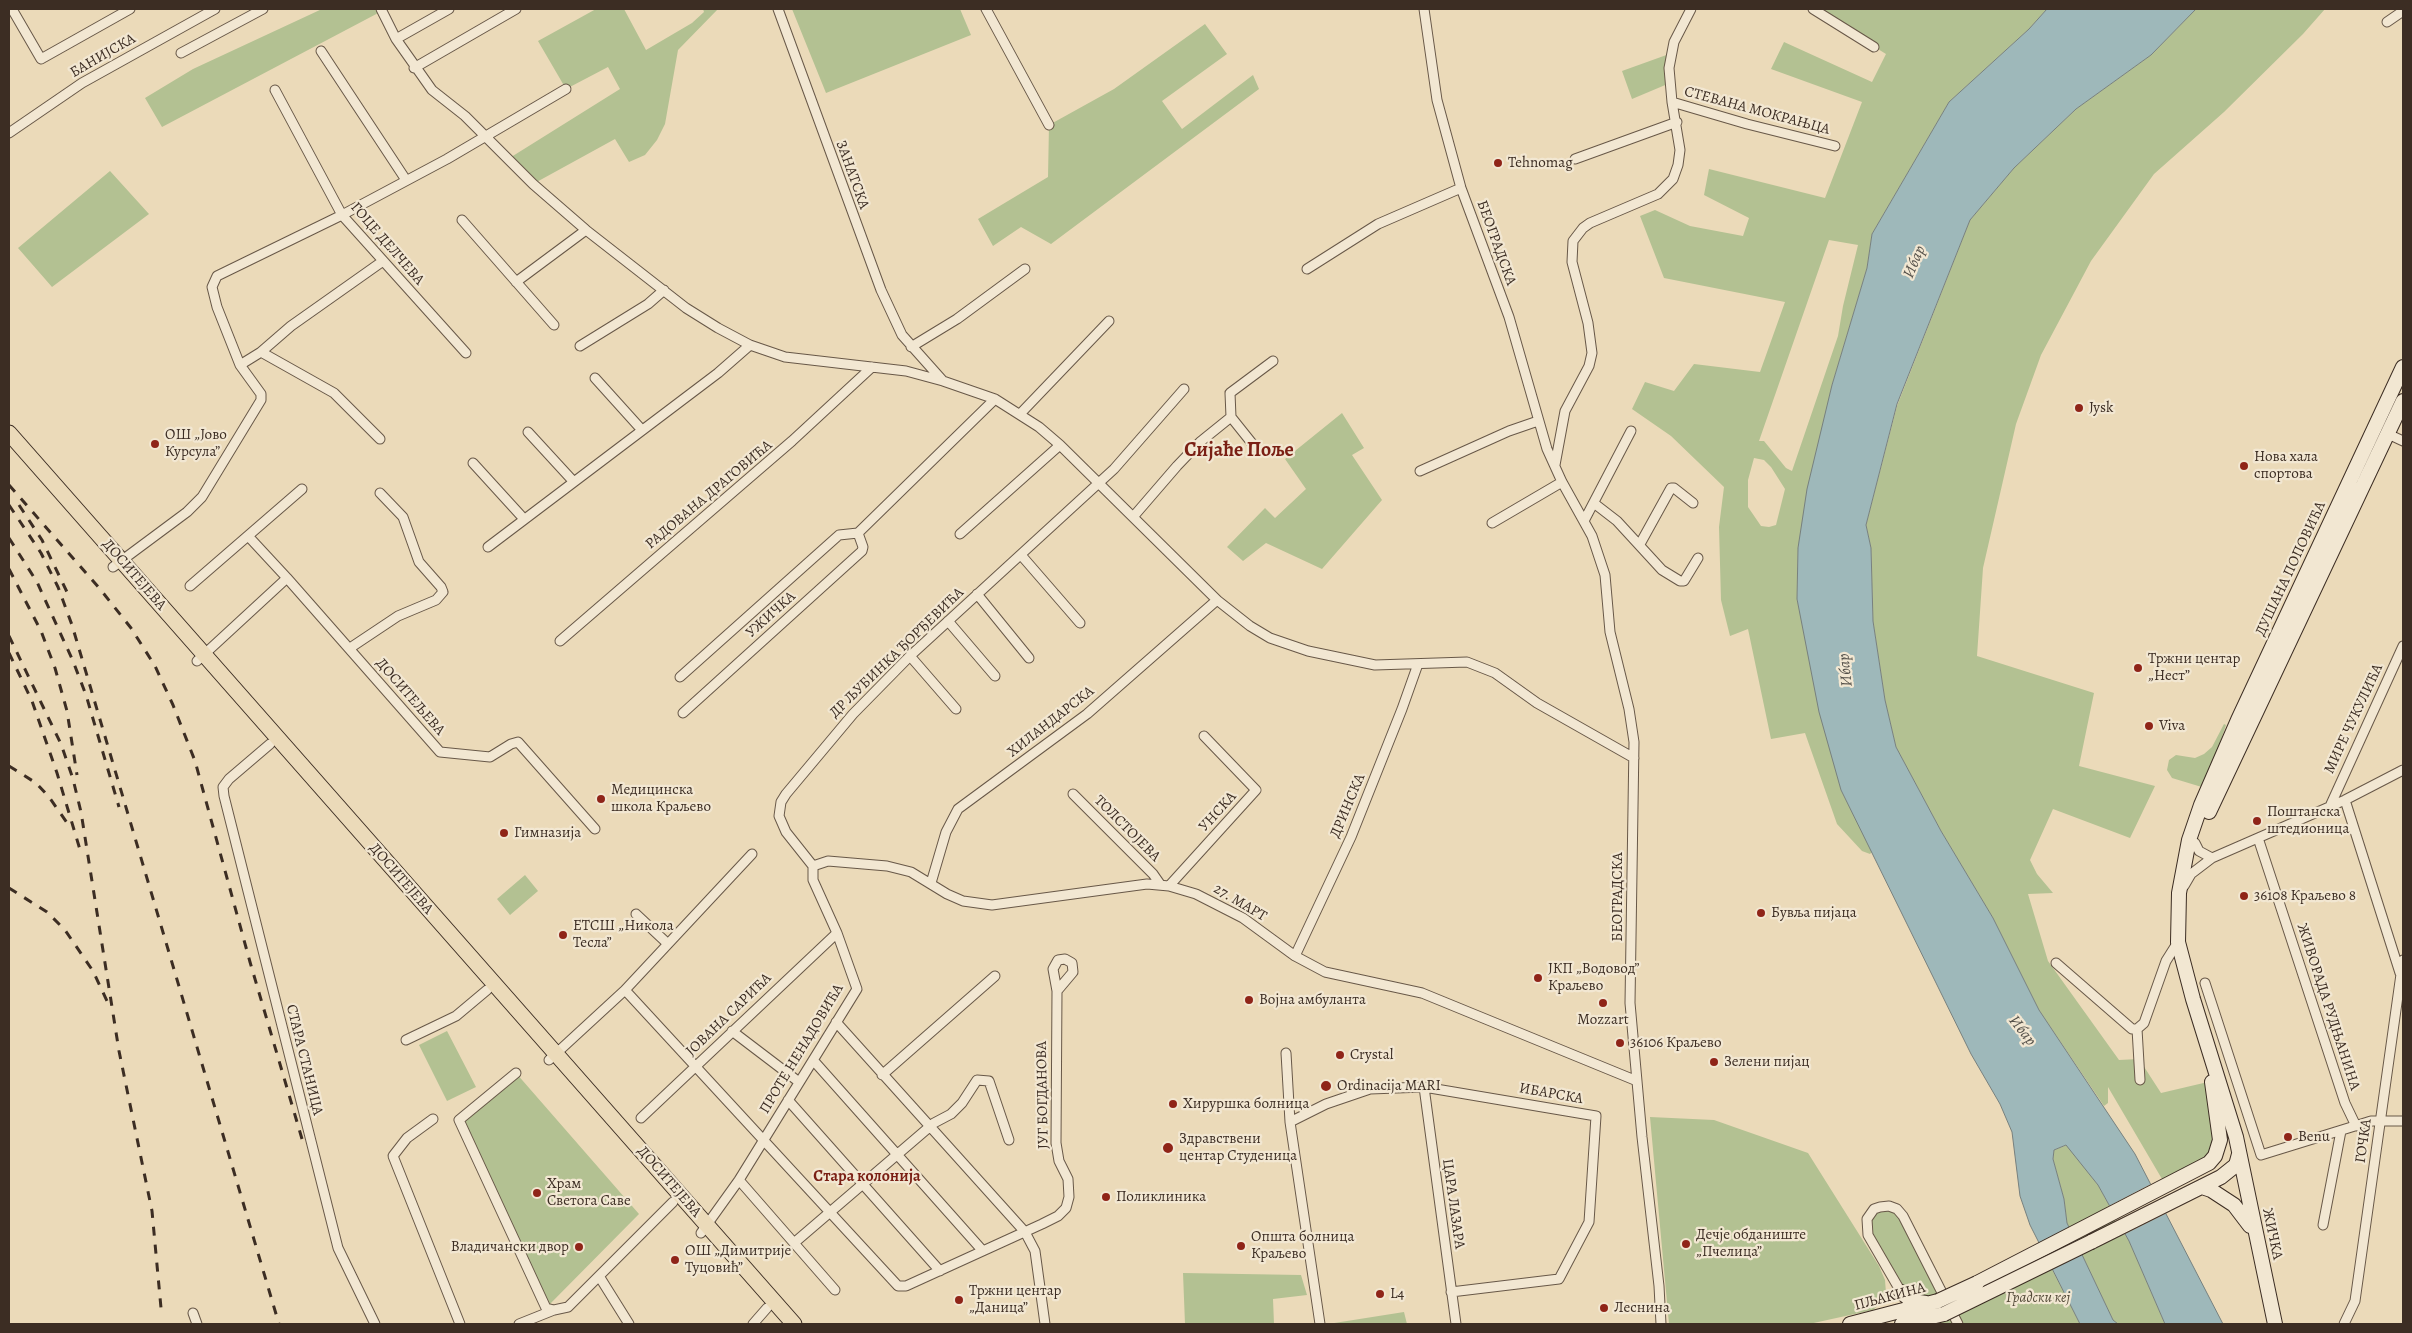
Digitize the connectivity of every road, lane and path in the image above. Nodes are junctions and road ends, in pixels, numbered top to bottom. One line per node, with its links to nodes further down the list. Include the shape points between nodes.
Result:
1 (12, 9): 2 (street, via 41,59)
2 (130, 9)
3 (215, 9): 25 (street, БАНИЈСКА, via 82,83)
4 (264, 9): 18 (street)
5 (381, 9): 15 (street)
6 (448, 9): 15 (street)
7 (516, 9): 19 (street)
8 (778, 9): 43 (street, ЗАНАТСКА, via 870,263 896,324)
9 (986, 9): 24 (street)
10 (1424, 9): 30 (street, БЕОГРАДСКА, via 1437,100)
11 (1691, 9): 22 (street, via 1674,42 1669,68)
12 (1813, 9): 16 (street)
13 (2403, 11): 14 (street)
14 (2387, 22)
15 (396, 39): 19 (street)
16 (1874, 47)
17 (321, 51): 29 (street)
18 (181, 53)
19 (414, 68): 26 (street, via 432,90)
20 (566, 89): 26 (street)
21 (275, 90): 31 (street, ГОЦЕ ДЕЛЧЕВА)
22 (1672, 102): 23 (street); 27 (street, СТЕВАНА МОКРАЊЦА)
23 (1677, 122): 28 (street); 71 (street, via 1680,158 1670,184 1658,194 1590,223 1573,242 1572,262 1588,323 1592,353 1589,366 1565,411)
24 (1049, 125)
25 (9, 133)
26 (486, 138): 29 (street); 33 (street)
27 (1834, 146)
28 (1575, 159)
29 (406, 180): 31 (street)
30 (1461, 188): 36 (street, via 1378,224); 59 (street, БЕОГРАДСКА, via 1509,317)
31 (342, 215): 34 (street, ГОЦЕ ДЕЛЧЕВА); 48 (street, via 223,271 215,278 212,291)
32 (462, 220): 37 (street)
33 (586, 230): 37 (street); 38 (street)
34 (383, 262): 44 (street, via 299,320); 45 (street, ГОЦЕ ДЕЛЧЕВА)
35 (1025, 269): 43 (street, via 957,319)
36 (1307, 269)
37 (516, 282): 40 (street)
38 (664, 290): 41 (street, via 648,304); 42 (street, via 686,308)
39 (1108, 321): 57 (street)
40 (554, 325)
41 (580, 346)
42 (750, 346): 49 (street, via 785,357); 60 (street)
43 (911, 346): 46 (street, ЗАНАТСКА)
44 (261, 352): 48 (street); 65 (street, via 334,393)
45 (466, 353)
46 (921, 358): 51 (street, via 922,367); 53 (street, ЗАНАТСКА)
47 (1273, 361): 58 (street, via 1230,393)
48 (240, 366): 91 (street, via 261,394 259,408 202,497 187,512)
49 (872, 367): 51 (street); 98 (street, РАДОВАНА ДРАГОВИЋА, via 772,460)
50 (2403, 367): 122 (main road, ДУШАНА ПОПОВИЋА, via 2238,720 2201,805)
51 (916, 374): 53 (street)
52 (595, 378): 60 (street)
53 (943, 381): 55 (street)
54 (1184, 389): 75 (street, ДР ЉУБИНКА ЂОРЂЕВИЋА)
55 (995, 399): 57 (street); 84 (street)
56 (2403, 401): 64 (main road, ДУШАНА ПОПОВИЋА)
57 (1020, 414): 67 (street)
58 (1231, 417): 68 (street); 80 (street, via 1182,460)
59 (1538, 421): 71 (street, БЕОГРАДСКА); 72 (street)
60 (641, 429): 73 (street)
61 (1631, 431): 79 (street)
62 (528, 432): 73 (street)
63 (9, 433): 91 (main road, ДОСИТЕЈЕВА)
64 (2388, 434): 66 (street); 118 (main road, ДУШАНА ПОПОВИЋА)
65 (380, 439)
66 (2403, 441)
67 (1060, 445): 75 (street); 85 (street)
68 (1255, 447)
69 (9, 448): 91 (main road, ДОСИТЕЈЕВА)
70 (473, 463): 81 (street)
71 (1555, 466): 74 (street, БЕОГРАДСКА)
72 (1420, 471)
73 (573, 481): 81 (street)
74 (1562, 482): 82 (street, БЕОГРАДСКА); 83 (street)
75 (1098, 484): 80 (street); 89 (street, ДР ЉУБИНКА ЂОРЂЕВИЋА)
76 (302, 489): 86 (street)
77 (380, 492): 100 (street, via 403,517 419,562 443,592 436,600 398,616)
78 (1693, 503): 87 (street, via 1671,488)
79 (1595, 504): 82 (street); 87 (street)
80 (1133, 517): 95 (street)
81 (524, 520): 88 (street)
82 (1584, 521): 111 (street, БЕОГРАДСКА, via 1605,575 1610,632 1629,709)
83 (1492, 522)
84 (858, 533): 106 (street, УЖИЧКА, via 839,535); 108 (street, УЖИЧКА, via 862,551)
85 (960, 534)
86 (249, 537): 92 (street, ДОСИТЕЉЕВА); 93 (street)
87 (1640, 544): 90 (street, via 1662,570 1680,581 1684,581)
88 (488, 547)
89 (1021, 555): 94 (street, ДР ЉУБИНКА ЂОРЂЕВИЋА); 97 (street)
90 (1698, 558)
91 (117, 563): 102 (main road, ДОСИТЕЈЕВА)
92 (287, 578): 100 (street, ДОСИТЕЉЕВА); 102 (street)
93 (190, 586)
94 (977, 594): 96 (street, ДР ЉУБИНКА ЂОРЂЕВИЋА); 103 (street)
95 (1217, 600): 104 (street, via 1270,638 1308,651 1375,665); 123 (street, ХИЛАНДАРСКА, via 1087,714 958,810 946,832)
96 (948, 620): 101 (street, ДР ЉУБИНКА ЂОРЂЕВИЋА); 105 (street)
97 (1080, 622)
98 (560, 641)
99 (2403, 646): 115 (street, МИРЕ ЧУКУЛИЋА)
100 (350, 648): 116 (street, ДОСИТЕЉЕВА, via 440,752 490,757 518,742)
101 (910, 656): 107 (street); 121 (street, ДР ЉУБИНКА ЂОРЂЕВИЋА, via 836,732 781,802 779,816 786,832)
102 (200, 658): 110 (main road, ДОСИТЕЈЕВА); 145 (main road, ДОСИТЕЈЕВА)
103 (1028, 658)
104 (1418, 664): 111 (street, via 1467,662 1495,673 1537,702); 130 (street, ДРИНСКА, via 1351,837)
105 (995, 676)
106 (680, 677)
107 (956, 709)
108 (683, 713)
109 (1204, 736): 124 (street, УНСКА, via 1256,790)
110 (270, 744): 136 (main road, ДОСИТЕЈЕВА); 192 (street, СТАРА СТАНИЦА, via 229,779 223,787 224,796 338,1248)
111 (1634, 758): 151 (street, БЕОГРАДСКА, via 1630,1003)
112 (2403, 770): 114 (street)
113 (1073, 794): 124 (street, ТОЛСТОЈЕВА)
114 (2345, 800): 115 (street); 133 (street)
115 (2331, 804): 117 (street)
116 (595, 829)
117 (2258, 838): 120 (street); 161 (street, ЖИВОРАДА РУДЊАНИНА, via 2345,1103)
118 (2195, 842): 120 (street, via 2199,852); 122 (main road, ДУШАНА ПОПОВИЋА)
119 (752, 854): 129 (street)
120 (2212, 858): 125 (street, via 2191,874)
121 (813, 866): 123 (street, 27. МАРТ, via 828,861 872,863 911,872); 127 (street, ПРОТЕ НЕНАДОВИЋА, via 813,880)
122 (2182, 872): 125 (main road, ДУШАНА ПОПОВИЋА)
123 (931, 883): 124 (street, 27. МАРТ, via 963,901 992,905)
124 (1165, 885): 130 (street, 27. МАРТ, via 1196,894 1243,918)
125 (2178, 898): 128 (main road, ДУШАНА ПОПОВИЋА)
126 (636, 914): 129 (street)
127 (837, 933): 139 (street, ПРОТЕ НЕНАДОВИЋА, via 857,989); 141 (street, ЈОВАНА САРИЋА)
128 (2178, 942): 140 (street, via 2166,961 2144,1023); 144 (main road, ДУШАНА ПОПОВИЋА)
129 (668, 944): 137 (street)
130 (1295, 956): 151 (street, 27. МАРТ, via 1325,972 1422,992)
131 (2403, 960): 133 (street, ГОЧКА)
132 (2056, 963): 140 (street, via 2132,1029)
133 (2400, 974): 157 (street, ГОЧКА)
134 (994, 976): 149 (street, via 972,999)
135 (2205, 984): 162 (street, via 2261,1155)
136 (487, 990): 142 (street, via 456,1016); 145 (main road, ДОСИТЕЈЕВА)
137 (625, 990): 145 (street); 147 (street)
138 (1057, 991): 176 (street, ЈУГ БОГДАНОВА, via 1056,1143 1059,1161 1067,1176 1068,1205 1058,1216)
139 (836, 1022): 146 (street, ПРОТЕ НЕНАДОВИЋА); 149 (street)
140 (2137, 1029): 150 (street)
141 (732, 1031): 147 (street, ЈОВАНА САРИЋА); 152 (street)
142 (406, 1040)
143 (1286, 1052): 159 (street)
144 (2212, 1054): 167 (main road, ДУШАНА ПОПОВИЋА); 168 (main road, ДУШАНА ПОПОВИЋА, via 2211,1076 2220,1140)
145 (552, 1057): 166 (main road, ДОСИТЕЈЕВА)
146 (814, 1060): 152 (street, ПРОТЕ НЕНАДОВИЋА); 165 (street)
147 (695, 1067): 155 (street, ЈОВАНА САРИЋА); 164 (street)
148 (516, 1073): 187 (street, via 459,1120 546,1308)
149 (882, 1075): 160 (street)
150 (2140, 1080)
151 (1637, 1081): 202 (street, БЕОГРАДСКА)
152 (799, 1082): 154 (street, ПРОТЕ НЕНАДОВИЋА)
153 (1424, 1087): 159 (street, ИБАРСКА, via 1370,1089 1326,1104); 183 (street, ЦАРА ЛАЗАРА); 183 (street, ИБАРСКА, via 1596,1116 1588,1222 1559,1279)
154 (788, 1100): 164 (street, ПРОТЕ НЕНАДОВИЋА); 170 (street)
155 (641, 1118)
156 (433, 1119): 193 (street, via 407,1138 393,1156)
157 (2381, 1120): 158 (street); 161 (street); 207 (street, ГОЧКА, via 2355,1301)
158 (2403, 1121)
159 (1290, 1122): 200 (street)
160 (930, 1126): 163 (street, via 951,1114 977,1080 985,1079 991,1084); 165 (street); 176 (street)
161 (2356, 1126): 162 (street)
162 (2341, 1131): 174 (street)
163 (1010, 1140)
164 (763, 1141): 169 (street, ПРОТЕ НЕНАДОВИЋА); 173 (street)
165 (897, 1155): 170 (street); 179 (street)
166 (644, 1161): 172 (main road, ДОСИТЕЈЕВА); 175 (main road, ДОСИТЕЈЕВА)
167 (2240, 1162): 168 (main road, via 2226,1159); 171 (main road, ПЉАКИНА); 177 (main road, ЖИЧКА)
168 (2209, 1163): 185 (main road, ПЉАКИНА, bridge)
169 (739, 1180): 175 (street, ПРОТЕ НЕНАДОВИЋА); 178 (street)
170 (862, 1184): 173 (street); 180 (street)
171 (2202, 1187): 177 (main road, via 2234,1205); 190 (main road, ПЉАКИНА, bridge)
172 (673, 1202): 175 (main road, ДОСИТЕЈЕВА); 181 (street)
173 (829, 1213): 178 (street); 180 (street, ЈУГ БОГДАНОВА, via 898,1286 906,1286)
174 (2323, 1225)
175 (704, 1230): 186 (main road, ДОСИТЕЈЕВА); 198 (main road, ДОСИТЕЈЕВА)
176 (1026, 1232): 179 (street, ЈУГ БОГДАНОВА); 199 (street, via 1035,1251)
177 (2256, 1241): 206 (main road, ЖИЧКА)
178 (794, 1243): 182 (street)
179 (982, 1250): 180 (street, ЈУГ БОГДАНОВА)
180 (940, 1271)
181 (599, 1276): 187 (street, via 568,1307); 195 (street)
182 (836, 1290)
183 (1451, 1292): 201 (street, ЦАРА ЛАЗАРА)
184 (1901, 1292): 185 (main road, via 1912,1301); 189 (main road, via 1898,1306); 205 (street, via 1868,1235 1867,1219 1874,1209 1880,1207 1897,1209 1903,1216)
185 (1934, 1302): 189 (main road, ПЉАКИНА)
186 (767, 1308): 196 (street); 197 (main road, ДОСИТЕЈЕВА)
187 (554, 1310): 194 (street)
188 (193, 1313): 191 (street)
189 (1890, 1315): 203 (main road, ПЉАКИНА)
190 (1942, 1319): 204 (main road, ПЉАКИНА)
191 (197, 1324)
192 (375, 1324)
193 (460, 1324)
194 (519, 1324)
195 (629, 1324)
196 (753, 1324)
197 (781, 1324)
198 (794, 1324)
199 (1045, 1324)
200 (1320, 1324)
201 (1456, 1324)
202 (1661, 1324)
203 (1850, 1324)
204 (1906, 1324)
205 (1958, 1324)
206 (2275, 1324)
207 (2344, 1324)

